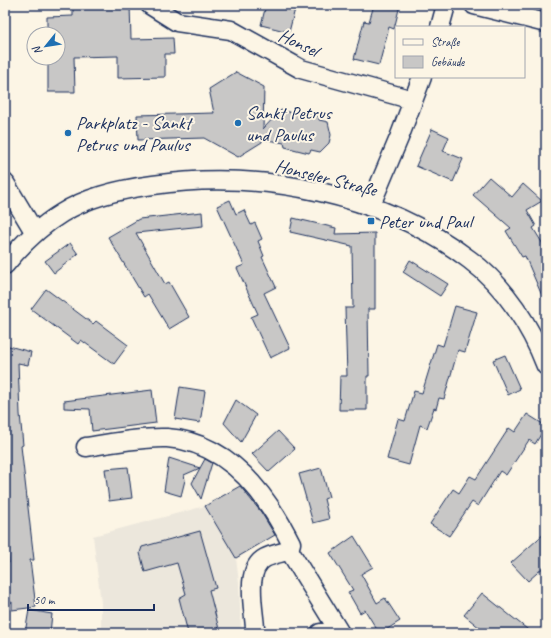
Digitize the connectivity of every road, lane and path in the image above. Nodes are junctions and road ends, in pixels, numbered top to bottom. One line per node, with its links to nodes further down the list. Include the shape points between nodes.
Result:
1 (150, 5): 7 (street, Honsel, via 177,22 231,30 301,70)
2 (446, 5): 5 (street)
3 (474, 5): 4 (street)
4 (546, 23)
5 (440, 26)
6 (422, 78): 7 (street)
7 (413, 100): 9 (street)
8 (5, 183): 10 (street)
9 (370, 207): 10 (street, Honseler Straße, via 279,184 206,179 112,192 62,213); 12 (street, Honseler Straße, via 429,232 471,260 499,287 515,308 531,333)
10 (35, 233): 11 (street, Honseler Straße)
11 (5, 265)
12 (546, 366)
13 (86, 446): 14 (street, via 168,438 185,441 218,454 238,468 259,489 291,543)
14 (289, 550): 15 (street, via 265,558 252,575); 18 (street)
15 (257, 633)
16 (320, 633): 17 (street)
17 (324, 633)
18 (340, 633)

